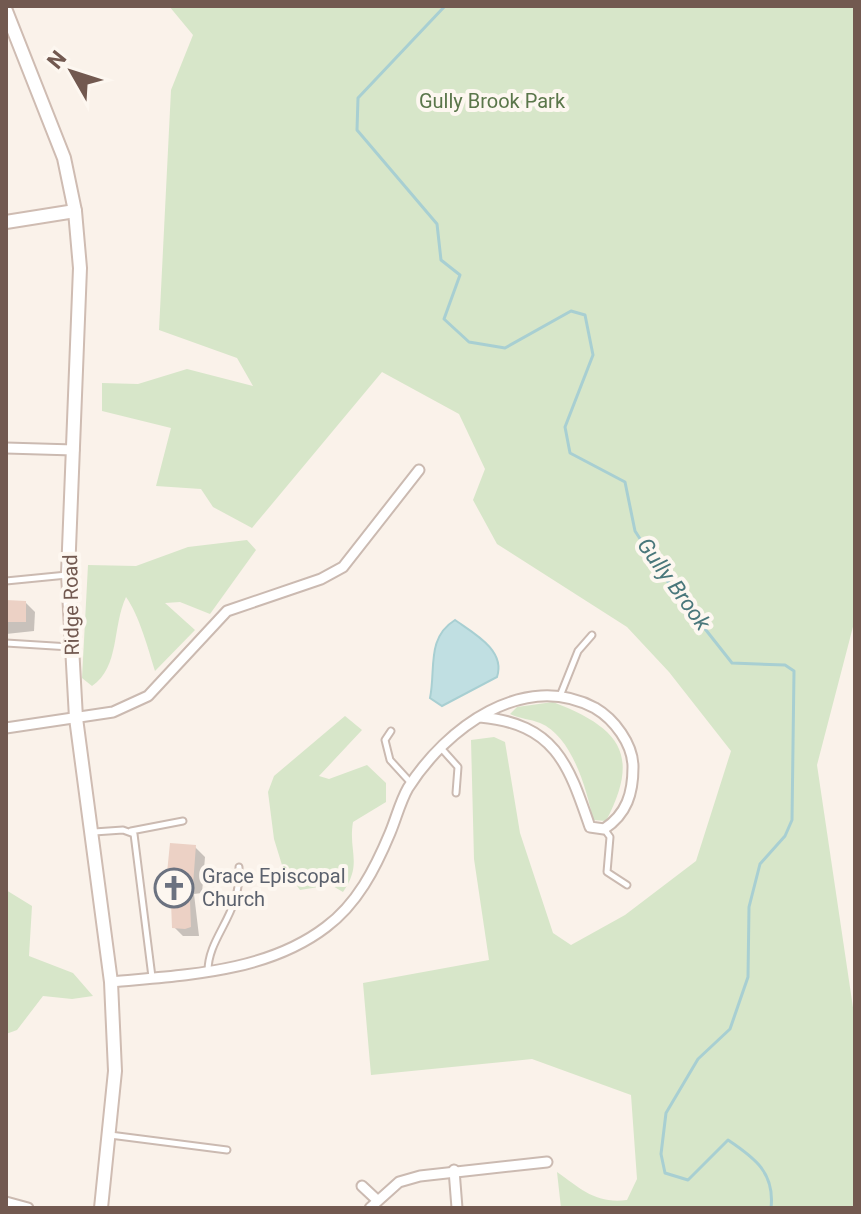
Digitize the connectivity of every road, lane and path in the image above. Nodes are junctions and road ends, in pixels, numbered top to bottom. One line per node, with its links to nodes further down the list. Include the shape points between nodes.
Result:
1 (6, 11): 2 (main road, Ridge Road, via 47,107)
2 (75, 211): 3 (main road); 5 (main road, Ridge Road, via 80,268)
3 (6, 222)
4 (6, 448): 5 (street)
5 (74, 450): 7 (main road, Ridge Road)
6 (419, 470): 14 (street, via 343,567 227,611 148,696 113,712)
7 (68, 574): 8 (lane); 11 (main road, Ridge Road)
8 (6, 581)
9 (592, 635): 12 (lane, via 578,651)
10 (6, 643): 11 (lane)
11 (70, 647): 14 (main road, Ridge Road)
12 (560, 696): 13 (street, via 526,697); 21 (street, via 605,714 633,756 633,787 625,810)
13 (480, 717): 17 (street); 21 (street, via 505,720 538,734 556,750 574,776 590,827)
14 (76, 718): 15 (street); 23 (main road, Ridge Road)
15 (6, 728)
16 (391, 731): 18 (lane, via 385,750)
17 (441, 748): 18 (street); 19 (lane, via 458,767)
18 (412, 784): 26 (street, via 349,908 288,948)
19 (456, 793)
20 (183, 821): 22 (lane)
21 (604, 829): 25 (lane, via 610,837 607,872)
22 (130, 831): 23 (lane); 27 (lane)
23 (91, 833): 28 (main road, Ridge Road)
24 (239, 867): 26 (lane, via 238,894 212,949)
25 (627, 885)
26 (208, 972): 27 (street)
27 (152, 978): 28 (street)
28 (111, 982): 29 (main road, Ridge Road, via 115,1071)
29 (109, 1135): 30 (lane); 37 (main road, Ridge Road)
30 (227, 1150)
31 (547, 1162): 32 (street)
32 (454, 1170): 35 (street, via 399,1182); 38 (street)
33 (362, 1186): 35 (street)
34 (6, 1202): 36 (street)
35 (374, 1204)
36 (28, 1208)
37 (101, 1208)
38 (457, 1208)

